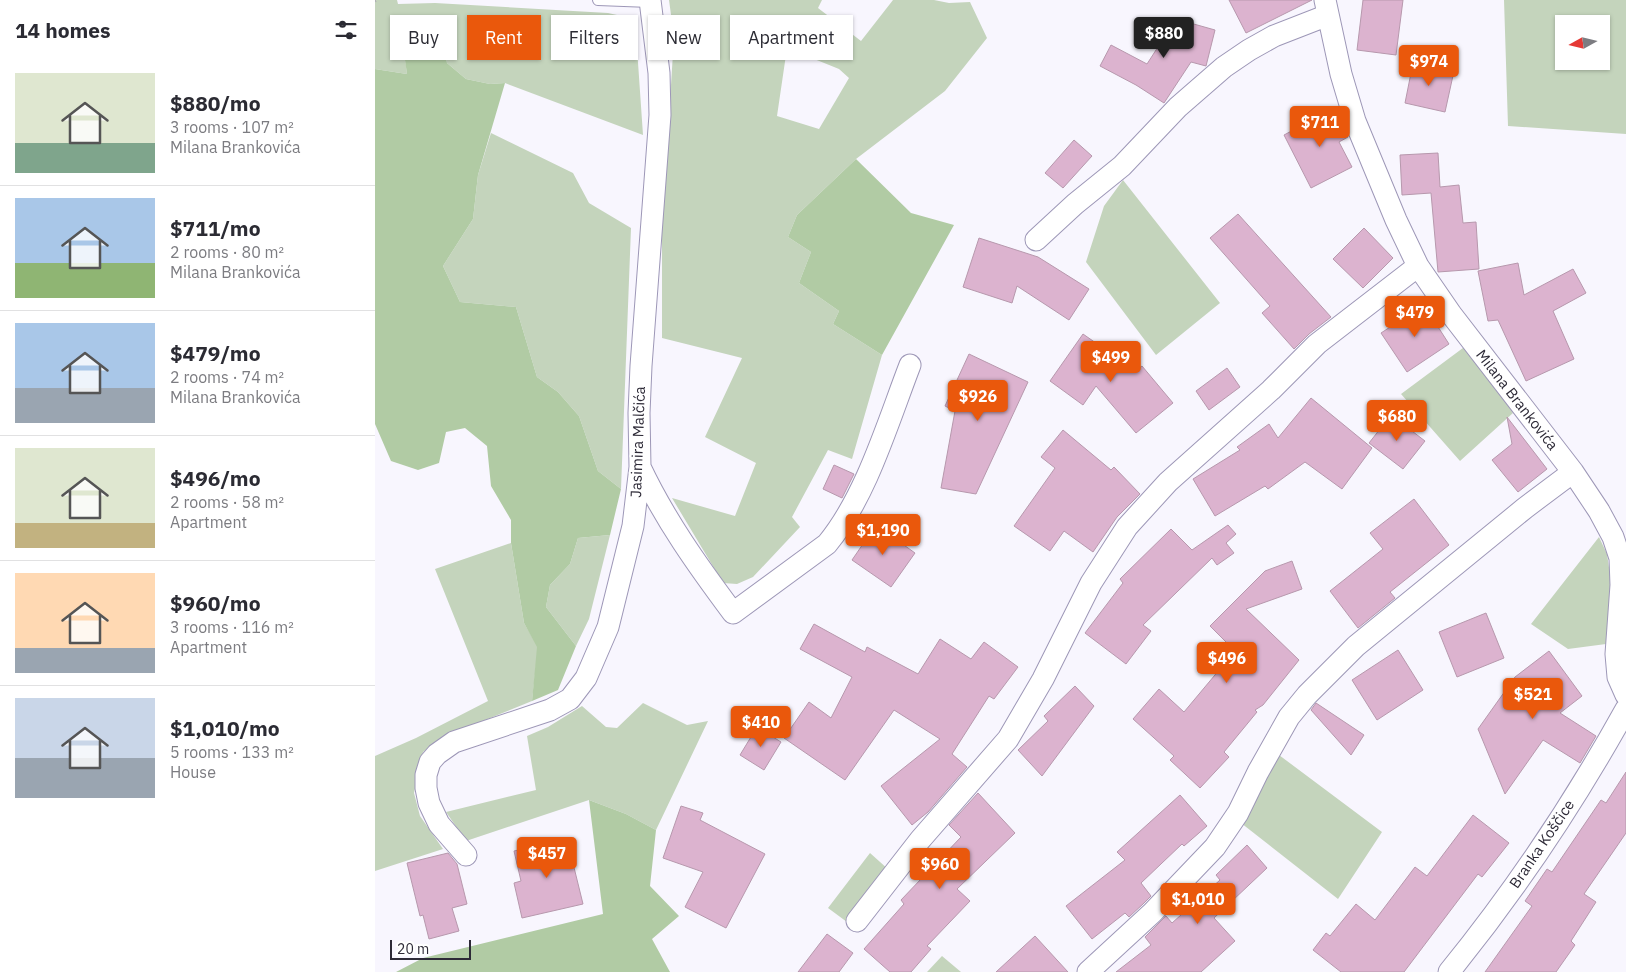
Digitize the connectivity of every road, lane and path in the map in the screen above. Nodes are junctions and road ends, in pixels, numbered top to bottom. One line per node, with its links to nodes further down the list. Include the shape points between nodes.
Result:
1 (598, 0): 2 (lane)
2 (650, 1): 7 (street, Jasimira Malčića, via 659,73 660,115 641,366)
3 (1327, 8): 4 (street, via 1224,67 1178,107 1122,166); 5 (street, Milana Brankovića, via 1355,120)
4 (1035, 240)
5 (1418, 266): 8 (street, Milana Brankovića); 12 (street, via 1317,344 1168,482 1127,527 1091,583 1043,679 1008,739 920,840)
6 (910, 365): 7 (street, via 847,518 827,544 733,613 685,548)
7 (640, 467): 11 (street, Jasimira Malčića, via 633,526 608,627 586,678 570,699 550,710 454,742 430,762 426,775 429,803 439,824)
8 (1573, 472): 9 (street, Milana Brankovića, via 1599,511 1620,558 1616,654 1618,677); 13 (street, via 1356,646 1307,695 1289,717 1238,813 1215,847 1153,913)
9 (1626, 695)
10 (1626, 709): 14 (street, Branka Koščice, via 1600,756 1532,860)
11 (466, 856)
12 (857, 921)
13 (1088, 972)
14 (1449, 972)

